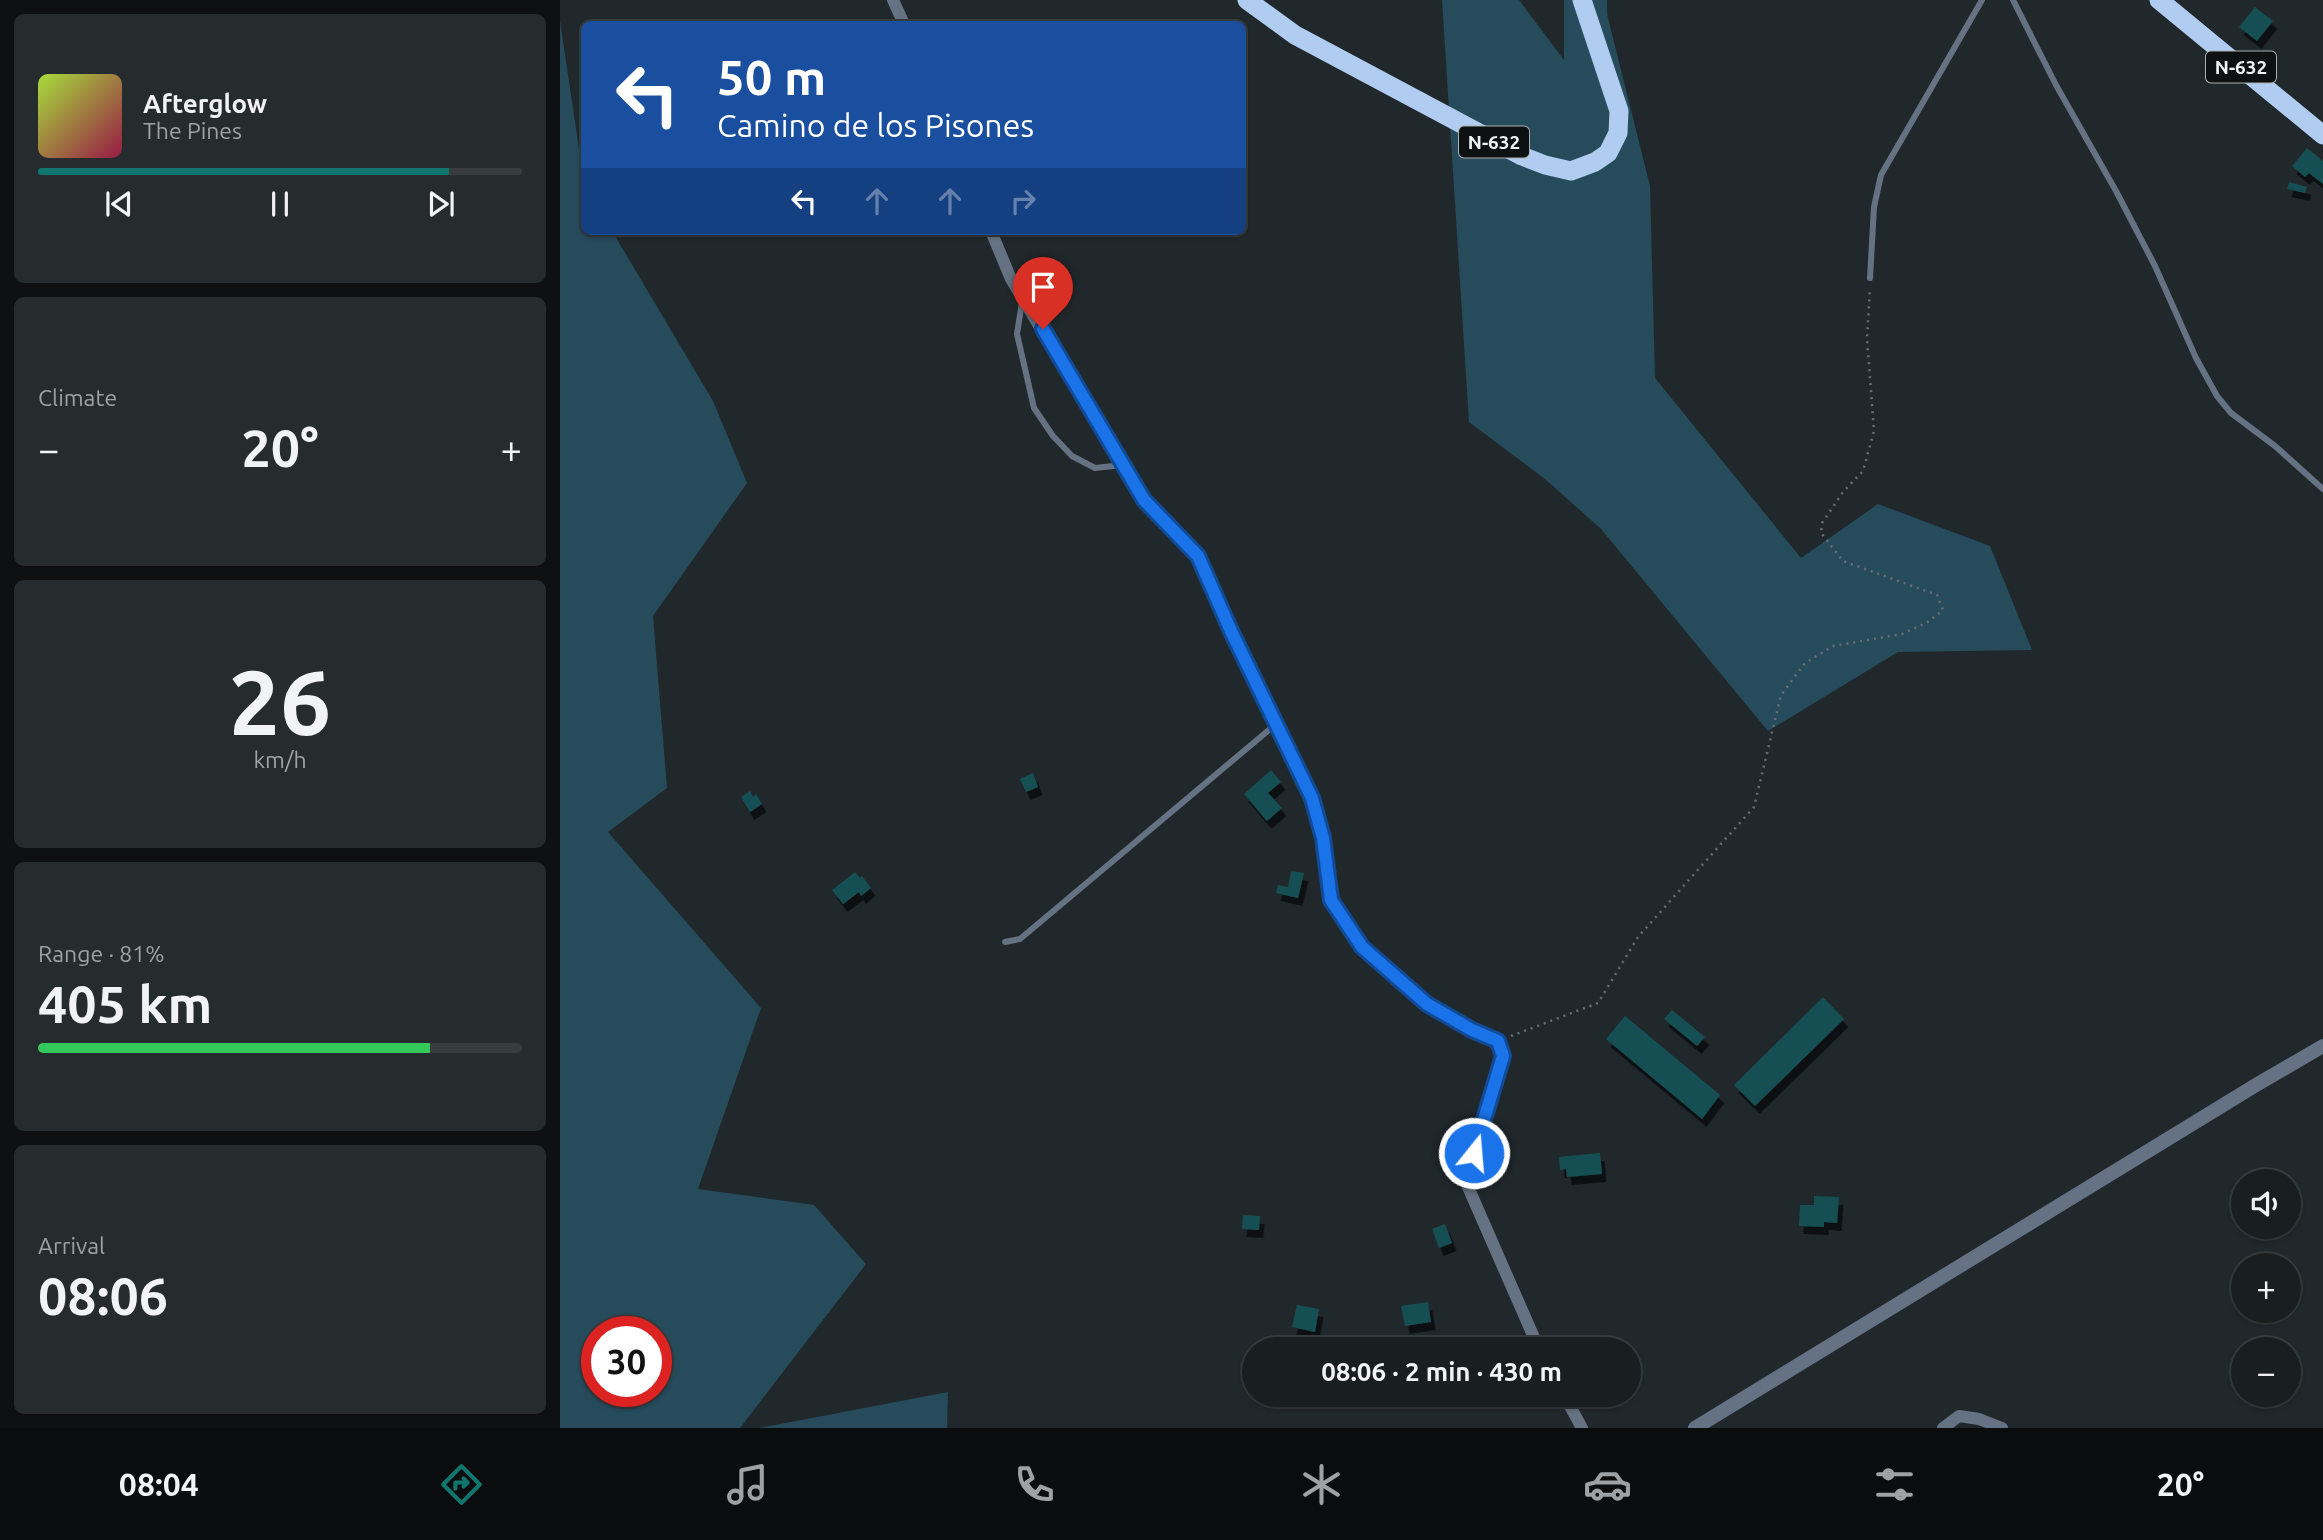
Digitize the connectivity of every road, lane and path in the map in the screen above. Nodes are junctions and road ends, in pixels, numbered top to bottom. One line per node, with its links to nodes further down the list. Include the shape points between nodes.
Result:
1 (893, 0): 7 (street)
2 (1247, 0): 3 (highway, N-632, via 1295,35 1522,156 1571,171 1608,153 1618,133 1619,111)
3 (1582, 0)
4 (1982, 0): 10 (lane, via 1881,175 1874,207)
5 (2013, 0): 13 (lane, via 2155,266 2217,396 2231,413)
6 (2159, 0): 8 (highway, N-632)
7 (903, 21)
8 (2323, 135)
9 (993, 235): 11 (street)
10 (1870, 278): 16 (path, via 1867,338 1874,431 1863,471 1822,523 1821,533 1843,561 1937,595 1943,610 1902,634 1833,646 1805,663 1781,695 1754,807 1638,937 1598,1003)
11 (1023, 296): 12 (street); 12 (lane, via 1017,334 1034,408 1072,456 1096,468)
12 (1123, 465): 14 (street, via 1144,500 1198,556)
13 (2323, 489)
14 (1276, 724): 15 (lane, via 1020,939); 16 (street, via 1312,798 1331,900 1362,947 1427,1004)
15 (1005, 943)
16 (1498, 1041): 18 (street, via 1503,1056 1465,1180)
17 (2323, 1046): 21 (street)
18 (1534, 1337)
19 (1570, 1407): 20 (street)
20 (1581, 1428)
21 (1695, 1428)
22 (1943, 1428): 23 (street, via 1959,1416)
23 (2003, 1428)

